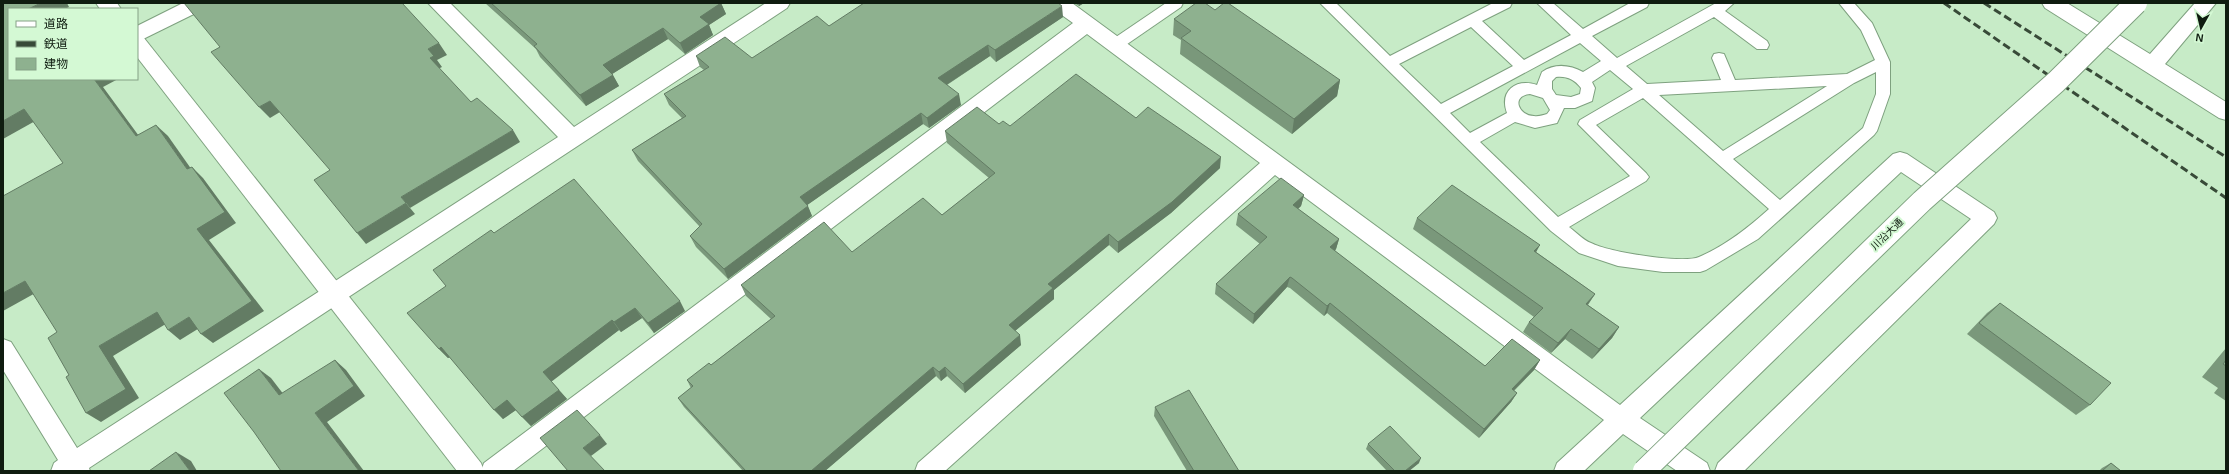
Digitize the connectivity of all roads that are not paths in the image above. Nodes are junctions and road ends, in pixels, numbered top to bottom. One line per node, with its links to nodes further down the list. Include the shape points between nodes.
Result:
1 (199, 3): 18 (street)
2 (438, 3): 37 (street)
3 (1059, 3): 17 (street)
4 (1176, 3): 21 (lane)
5 (1505, 3): 16 (lane)
6 (1544, 3): 19 (lane)
7 (1642, 3): 19 (lane)
8 (1727, 3): 15 (lane)
9 (1846, 3): 24 (lane, via 1867,27)
10 (2052, 3): 27 (street)
11 (2136, 3): 51 (street, 川沿大通, bridge, via 2056,82 1922,201)
12 (2206, 3): 27 (street)
13 (1332, 4): 25 (lane)
14 (769, 6): 37 (street)
15 (1714, 10): 22 (lane); 26 (lane)
16 (1472, 20): 25 (lane); 28 (lane)
17 (1086, 24): 21 (street); 48 (street)
18 (138, 34)
19 (1582, 36): 26 (lane); 28 (lane)
20 (138, 44): 43 (street)
21 (1115, 45): 40 (street)
22 (1762, 45)
23 (1719, 58): 31 (lane)
24 (1883, 62): 29 (lane); 41 (lane, via 1884,94 1869,131)
25 (1389, 63): 34 (lane)
26 (1613, 64): 30 (lane); 32 (lane)
27 (2151, 66): 35 (street)
28 (1523, 67): 34 (lane)
29 (1849, 79): 31 (lane); 39 (lane)
30 (1583, 80): 33 (lane, via 1588,88 1587,97 1579,103 1567,104); 33 (lane, via 1566,72 1557,71 1550,74 1545,80 1544,87)
31 (1730, 86): 32 (lane)
32 (1644, 90): 39 (lane); 42 (lane, via 1585,124 1641,177)
33 (1550, 97): 36 (lane, via 1557,110 1552,119 1541,123 1528,122); 36 (lane, via 1538,89 1519,90 1509,101 1510,108)
34 (1439, 112): 38 (lane)
35 (2226, 112)
36 (1516, 115): 38 (lane)
37 (574, 138): 43 (street)
38 (1468, 141): 42 (lane)
39 (1722, 159): 41 (lane)
40 (1274, 163): 45 (street); 49 (street)
41 (1781, 210): 42 (lane, via 1752,234 1700,265 1663,265 1618,259 1585,248)
42 (1557, 226)
43 (333, 295): 46 (street); 47 (street)
44 (3, 349): 46 (street)
45 (1621, 419): 50 (street); 52 (street); 53 (street, via 1900,160 1986,218)
46 (71, 469)
47 (472, 471)
48 (493, 471)
49 (927, 471)
50 (1566, 471)
51 (1644, 471)
52 (1698, 471)
53 (1727, 471)

